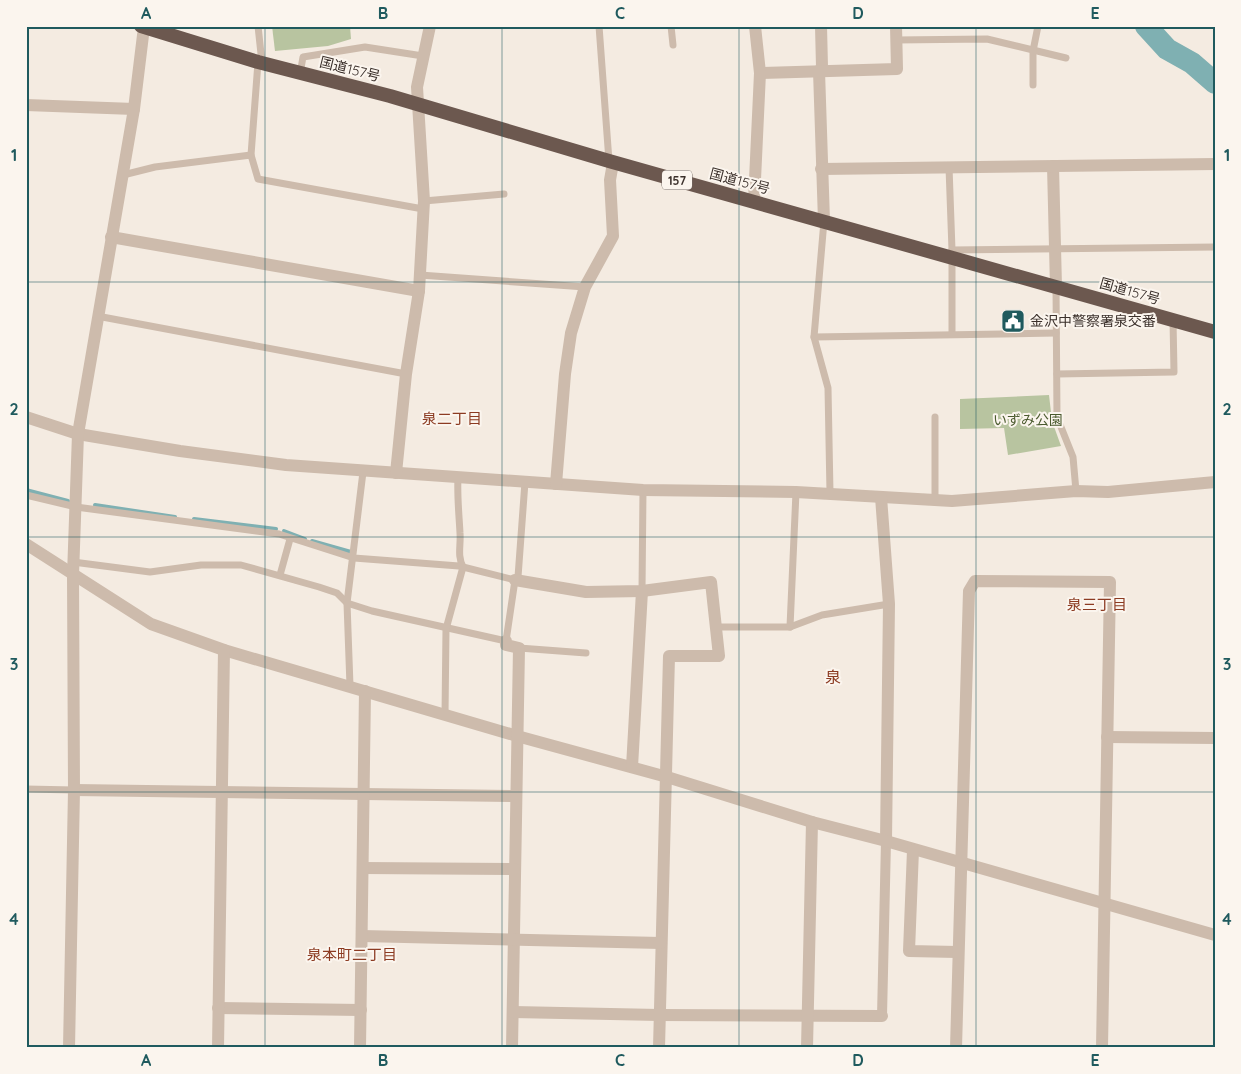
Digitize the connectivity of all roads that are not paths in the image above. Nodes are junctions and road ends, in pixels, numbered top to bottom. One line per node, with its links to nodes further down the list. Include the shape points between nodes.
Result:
1 (143, 26): 15 (highway, 国道157号 / 157); 22 (street)
2 (258, 26): 15 (lane)
3 (430, 26): 13 (street)
4 (599, 26): 24 (lane)
5 (671, 26): 11 (lane)
6 (755, 26): 17 (street)
7 (822, 26): 16 (street, via 822,67)
8 (896, 26): 10 (street)
9 (1038, 26): 12 (lane)
10 (896, 40): 12 (lane, via 987,39); 16 (street, via 897,69)
11 (673, 45)
12 (1033, 51): 14 (lane); 19 (lane)
13 (423, 56): 18 (lane, via 364,47 303,57); 21 (street, via 417,87)
14 (1066, 58)
15 (260, 63): 18 (highway, 国道157号 / 157); 23 (lane)
16 (819, 71): 17 (street); 28 (street)
17 (760, 73): 31 (street)
18 (300, 74): 21 (highway, 国道157号 / 157, via 390,96)
19 (1033, 85)
20 (26, 105): 22 (street)
21 (420, 107): 24 (highway, 国道157号 / 157); 32 (street)
22 (134, 109): 29 (street)
23 (251, 155): 29 (lane, via 155,167); 32 (lane, via 258,179)
24 (611, 162): 31 (highway, 国道157号 / 157); 39 (street, via 613,236)
25 (1215, 164): 26 (street)
26 (1053, 166): 27 (street); 36 (street)
27 (949, 167): 28 (street); 37 (lane)
28 (821, 168): 33 (street)
29 (123, 175): 34 (street)
30 (504, 194): 32 (lane)
31 (754, 201): 33 (highway, 国道157号 / 157)
32 (423, 205): 38 (street)
33 (824, 221): 37 (highway, 国道157号 / 157); 47 (lane)
34 (111, 237): 41 (street); 42 (street)
35 (1215, 247): 36 (lane)
36 (1054, 250): 37 (lane); 40 (street)
37 (952, 254): 40 (highway, 国道157号 / 157); 46 (lane)
38 (420, 275): 39 (lane); 41 (street)
39 (584, 287): 58 (street, via 571,333 565,374)
40 (1056, 287): 43 (highway, 国道157号 / 157); 45 (lane)
41 (420, 290): 48 (street)
42 (97, 316): 48 (lane); 52 (street)
43 (1173, 320): 44 (highway, 国道157号 / 157); 49 (lane, via 1174,372)
44 (1215, 332)
45 (1056, 333): 46 (lane); 49 (lane)
46 (952, 334): 47 (lane)
47 (814, 337): 62 (lane, via 828,388)
48 (406, 374): 54 (street)
49 (1057, 374): 61 (lane, via 1057,417 1073,457)
50 (26, 417): 52 (street)
51 (935, 417): 65 (lane)
52 (78, 434): 53 (street, via 180,452); 66 (street)
53 (363, 472): 54 (street); 69 (lane)
54 (396, 473): 55 (street)
55 (458, 477): 56 (street); 70 (lane, via 458,558)
56 (525, 482): 58 (street); 73 (lane, via 518,577)
57 (1215, 482): 61 (street)
58 (556, 484): 59 (street)
59 (643, 490): 60 (street); 74 (lane)
60 (796, 492): 62 (street); 78 (lane)
61 (1076, 492): 65 (street)
62 (830, 493): 64 (street)
63 (26, 495): 66 (lane)
64 (881, 498): 65 (street); 76 (street)
65 (935, 500)
66 (76, 507): 67 (lane, via 263,531); 71 (street)
67 (290, 539): 69 (lane); 72 (lane)
68 (26, 544): 71 (street)
69 (354, 558): 70 (lane); 75 (lane)
70 (463, 567): 73 (lane); 79 (lane)
71 (73, 569): 72 (lane, via 150,572 200,565 240,565); 82 (street, via 151,624); 93 (street)
72 (280, 575): 75 (lane, via 337,593)
73 (515, 580): 74 (street, via 586,592); 80 (lane)
74 (642, 590): 77 (street, via 711,582); 90 (street)
75 (347, 603): 79 (lane); 84 (lane)
76 (890, 604): 78 (lane, via 822,615); 98 (street)
77 (716, 627): 78 (lane); 91 (street, via 719,656 669,656)
78 (790, 627)
79 (446, 629): 80 (lane); 86 (lane)
80 (506, 641): 81 (street, via 506,645)
81 (519, 648): 83 (lane); 87 (street)
82 (224, 650): 84 (street); 94 (street)
83 (586, 653)
84 (350, 686): 85 (street)
85 (365, 691): 86 (street); 95 (street)
86 (445, 714): 87 (street)
87 (518, 736): 90 (street); 96 (street)
88 (1108, 737): 89 (street); 100 (street, via 1110,582 975,581 969,592); 103 (street)
89 (1215, 738)
90 (632, 767): 91 (street)
91 (667, 776): 97 (street); 107 (street, via 664,789)
92 (26, 789): 93 (lane)
93 (74, 790): 94 (street); 115 (street)
94 (221, 792): 95 (street); 109 (street)
95 (365, 794): 96 (street); 101 (street)
96 (516, 796): 102 (street)
97 (812, 822): 98 (street); 113 (street)
98 (886, 841): 99 (street); 114 (street)
99 (914, 850): 100 (street); 108 (street, via 909,951)
100 (962, 863): 103 (street); 108 (street)
101 (363, 868): 102 (street); 105 (street)
102 (514, 868): 106 (street)
103 (1104, 904): 104 (street); 122 (street)
104 (1215, 935)
105 (362, 936): 106 (street); 110 (street)
106 (513, 939): 107 (street); 111 (street)
107 (661, 943): 112 (street)
108 (958, 952): 121 (street)
109 (218, 1008): 110 (street); 116 (street)
110 (361, 1010): 117 (street)
111 (513, 1012): 112 (street); 118 (street)
112 (659, 1015): 113 (street); 119 (street)
113 (807, 1015): 114 (street); 120 (street)
114 (882, 1016)
115 (69, 1048)
116 (218, 1048)
117 (360, 1048)
118 (512, 1048)
119 (659, 1048)
120 (807, 1048)
121 (956, 1048)
122 (1102, 1048)

